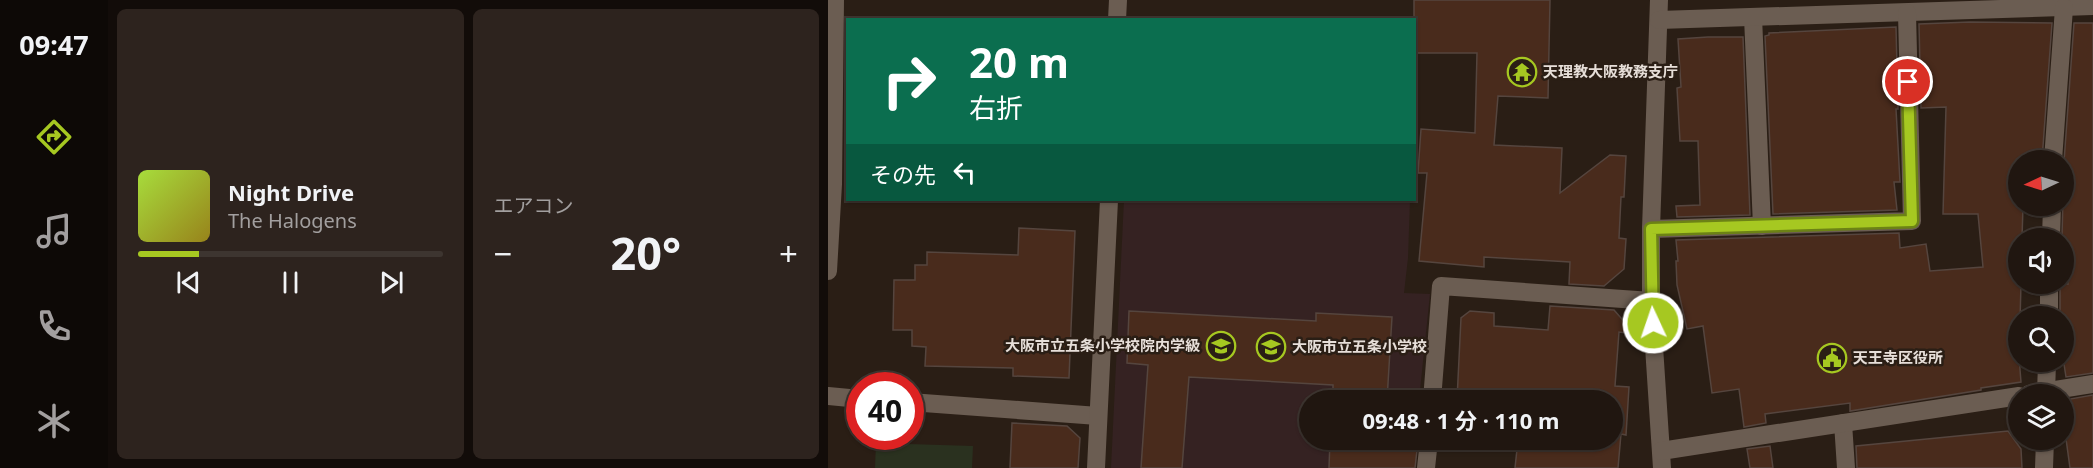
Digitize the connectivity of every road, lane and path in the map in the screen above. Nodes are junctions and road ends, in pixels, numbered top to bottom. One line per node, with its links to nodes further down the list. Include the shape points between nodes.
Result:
1 (836, 0): 11 (street)
2 (1118, 0): 8 (street)
3 (1659, 0): 9 (street)
4 (2093, 6): 5 (street)
5 (2064, 8): 6 (street); 10 (street)
6 (1907, 13): 7 (street); 13 (street, via 1912,221)
7 (1753, 17): 9 (street); 13 (street)
8 (1117, 18)
9 (1659, 20): 14 (street)
10 (2054, 150)
11 (836, 184): 15 (street)
12 (1109, 201): 24 (street)
13 (1762, 226): 14 (street)
14 (1651, 229): 16 (street)
15 (828, 271)
16 (1651, 301): 19 (street, via 1441,286); 28 (street)
17 (2093, 384): 18 (street)
18 (2074, 388)
19 (1433, 390)
20 (828, 396): 21 (street)
21 (846, 398)
22 (2008, 398): 25 (street)
23 (924, 403): 24 (street)
24 (1098, 416): 29 (street)
25 (1843, 423): 28 (street); 31 (street)
26 (1428, 450): 30 (street)
27 (2045, 450): 32 (street)
28 (1661, 460)
29 (1096, 468)
30 (1426, 468)
31 (1846, 468)
32 (2044, 468)

